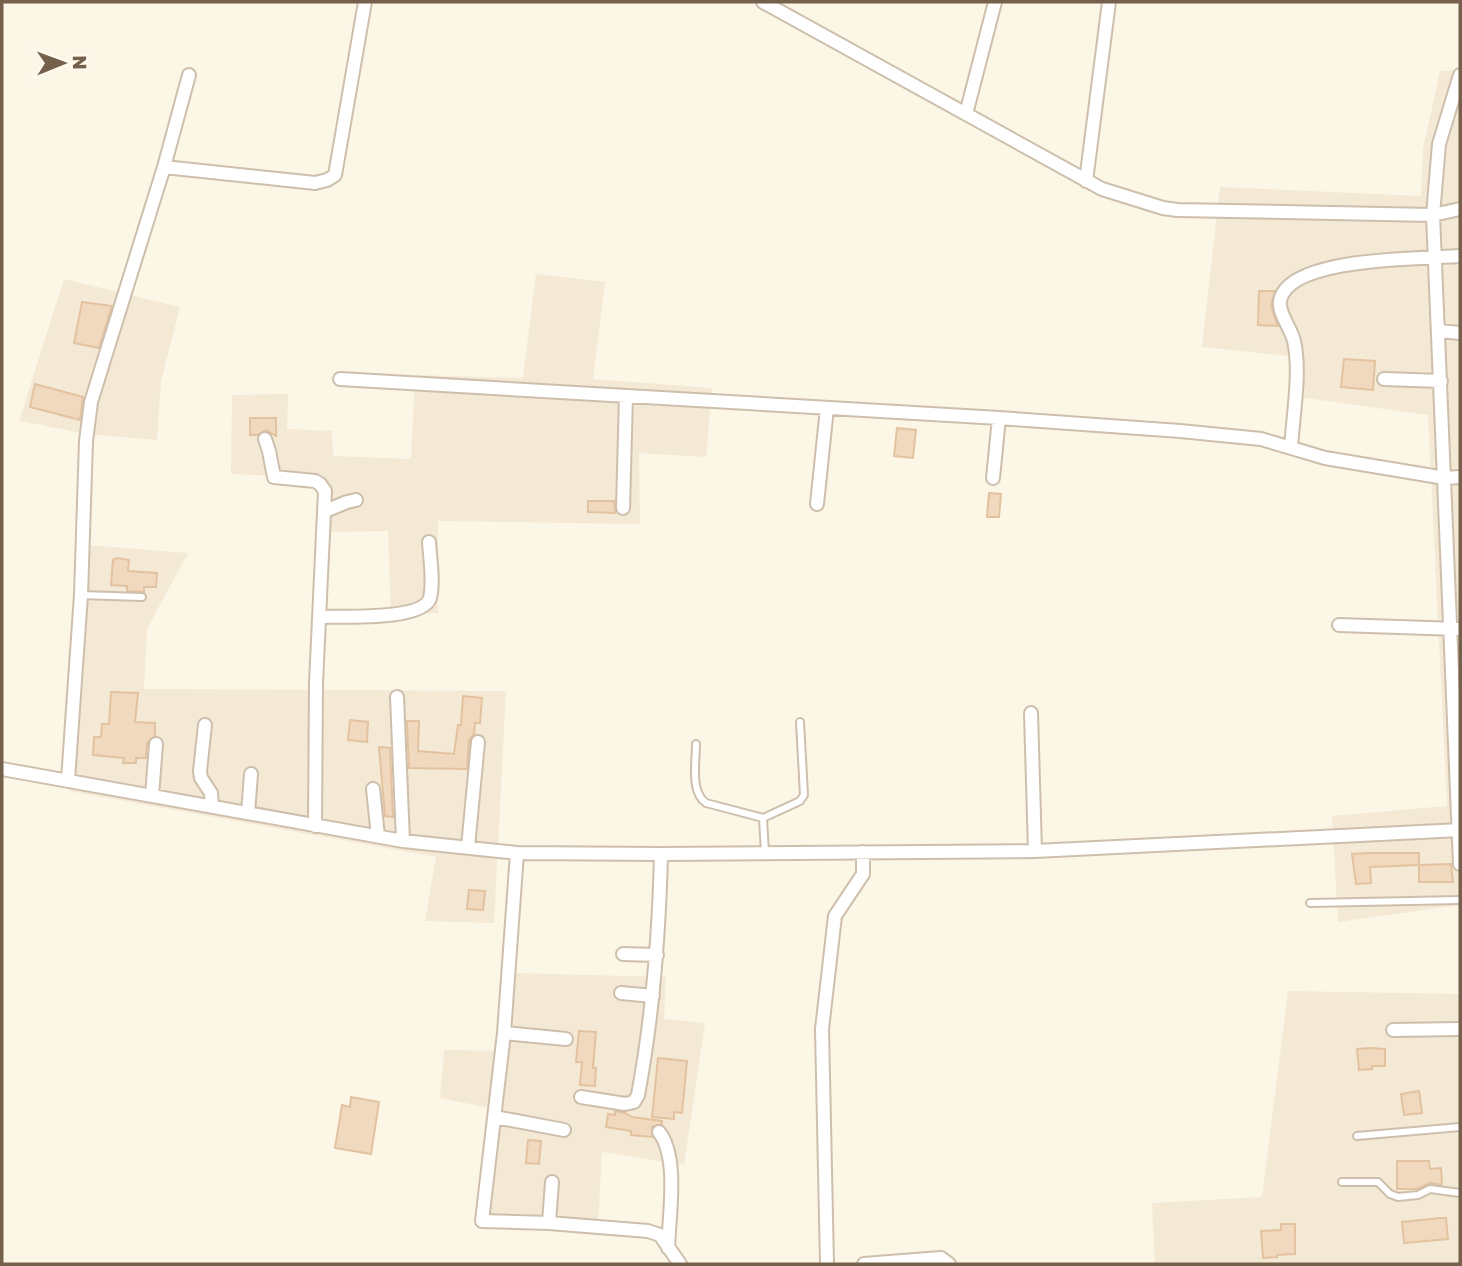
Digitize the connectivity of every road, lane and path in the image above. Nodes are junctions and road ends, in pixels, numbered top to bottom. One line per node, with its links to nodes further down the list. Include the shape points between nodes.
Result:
1 (365, 2): 8 (street, via 335,175 315,183)
2 (763, 2): 7 (street)
3 (995, 2): 7 (street)
4 (1109, 2): 9 (street)
5 (189, 75): 8 (street)
6 (1460, 75): 11 (street, via 1439,144)
7 (965, 114): 9 (street)
8 (164, 167): 32 (street, via 91,402)
9 (1086, 181): 11 (street, via 1177,210)
10 (1460, 209): 11 (street)
11 (1433, 215): 13 (street)
12 (1460, 256): 13 (street)
13 (1435, 258): 14 (street); 23 (street, via 1331,266 1288,286 1279,308 1290,326 1296,358)
14 (1439, 331): 15 (street); 18 (street)
15 (1460, 332)
16 (340, 379): 19 (street)
17 (1384, 379): 18 (street)
18 (1441, 381): 26 (street)
19 (626, 396): 20 (street); 29 (street)
20 (827, 408): 21 (street); 28 (street)
21 (999, 418): 23 (street, via 1261,439); 25 (street)
22 (265, 439): 30 (street, via 274,477 320,484 325,491)
23 (1291, 448): 26 (street)
24 (1460, 477): 26 (street)
25 (993, 478)
26 (1445, 478): 36 (street)
27 (356, 500): 30 (street)
28 (817, 504)
29 (623, 508)
30 (325, 511): 34 (street)
31 (429, 542): 34 (street, via 431,589 422,608 398,614)
32 (81, 595): 33 (lane); 46 (street)
33 (142, 597)
34 (320, 617): 52 (street)
35 (1339, 625): 36 (street)
36 (1456, 629): 53 (street)
37 (397, 697): 55 (street)
38 (1031, 713): 57 (street)
39 (800, 722): 51 (lane, via 804,795)
40 (205, 724): 49 (street, via 200,771)
41 (478, 741): 56 (street)
42 (156, 744): 48 (street)
43 (696, 744): 51 (lane, via 699,799)
44 (2, 769): 46 (street)
45 (251, 774): 50 (street)
46 (68, 780): 48 (street)
47 (373, 789): 54 (street)
48 (152, 796): 49 (street)
49 (212, 807): 50 (street)
50 (248, 813): 52 (street)
51 (763, 818): 60 (lane)
52 (315, 826): 54 (street)
53 (1460, 830): 57 (street); 62 (street)
54 (378, 836): 55 (street)
55 (403, 841): 56 (street)
56 (468, 847): 59 (street)
57 (1035, 851): 58 (street)
58 (863, 852): 60 (street); 85 (street, via 863,874 835,916 822,1029)
59 (517, 853): 61 (street); 71 (street)
60 (765, 853): 61 (street)
61 (660, 854): 66 (street)
62 (1460, 864)
63 (1460, 900): 64 (lane)
64 (1310, 903)
65 (623, 954): 66 (street)
66 (657, 955): 68 (street)
67 (621, 993): 68 (street)
68 (653, 996): 73 (street, via 634,1102)
69 (1460, 1029): 70 (street)
70 (1393, 1030)
71 (503, 1033): 72 (street); 74 (street)
72 (566, 1039)
73 (581, 1097)
74 (495, 1117): 76 (street); 82 (street, via 482,1221)
75 (1460, 1127): 78 (lane)
76 (564, 1130)
77 (659, 1132): 83 (street, via 671,1161)
78 (1357, 1136)
79 (552, 1182): 82 (street)
80 (1342, 1182): 81 (lane, via 1378,1182 1398,1197 1430,1189)
81 (1460, 1193)
82 (549, 1223): 83 (street, via 648,1231 660,1235)
83 (668, 1249): 84 (street)
84 (680, 1264)
85 (827, 1264)
86 (864, 1264): 87 (street, via 941,1258)
87 (949, 1264)

